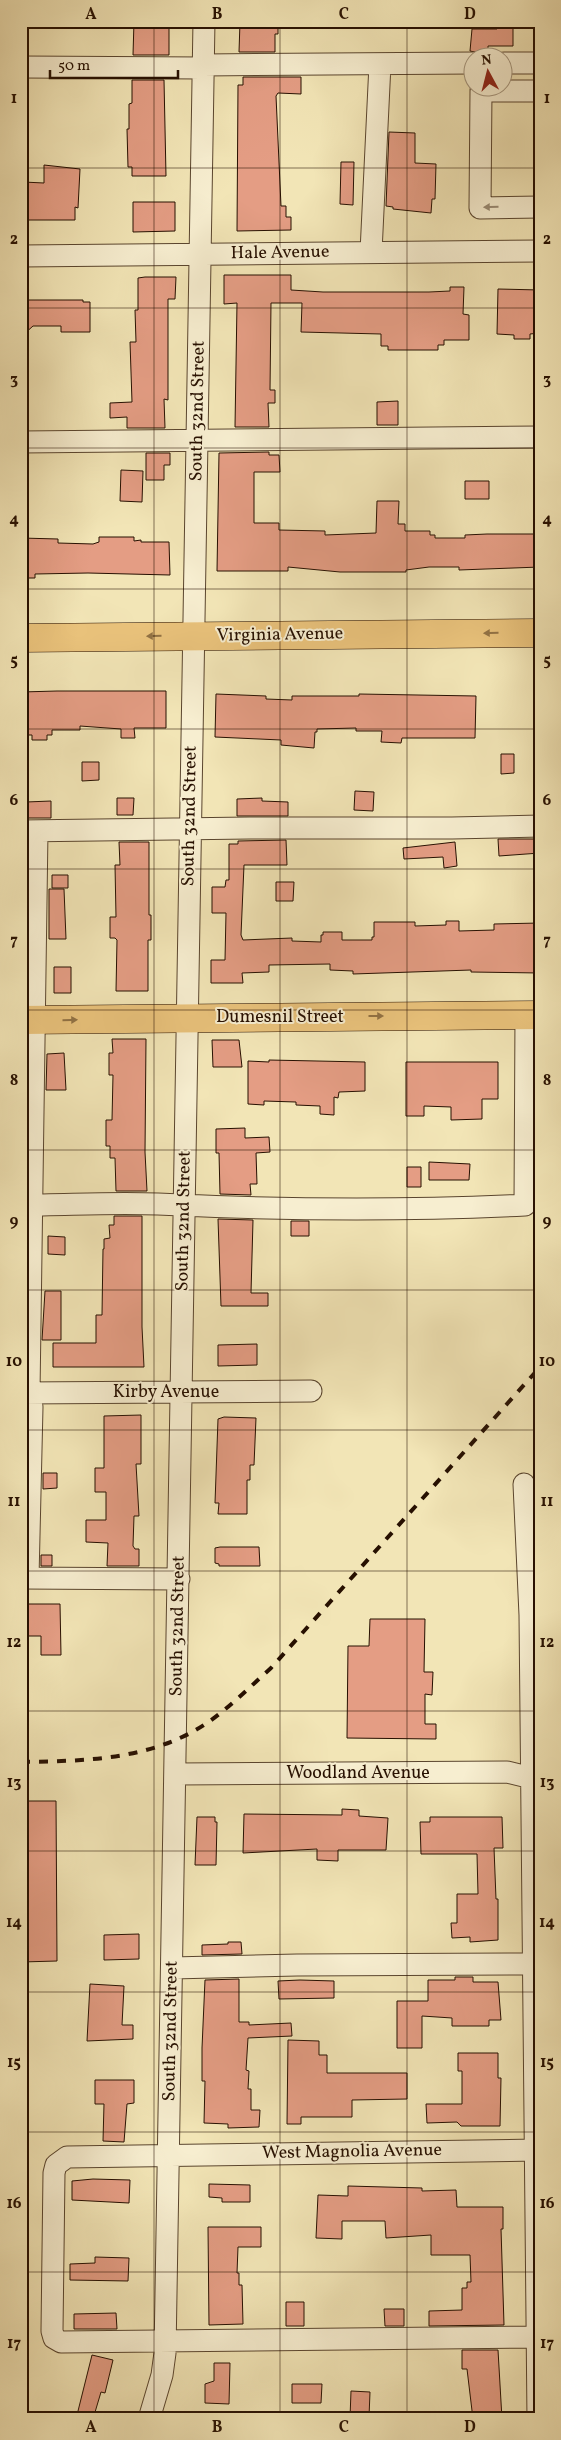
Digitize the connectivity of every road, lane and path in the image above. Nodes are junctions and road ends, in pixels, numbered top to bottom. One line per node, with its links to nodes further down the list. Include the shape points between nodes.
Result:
1 (204, 21): 7 (street, South 32nd Street)
2 (464, 63): 5 (street)
3 (514, 63): 4 (street)
4 (540, 63)
5 (380, 64): 7 (street); 11 (street)
6 (21, 67): 7 (street)
7 (203, 67): 12 (street, South 32nd Street)
8 (540, 91): 9 (street, one-way to 8, via 480,208 481,92)
9 (540, 207)
10 (540, 250): 11 (street, Hale Avenue)
11 (372, 252): 12 (street, Hale Avenue)
12 (201, 254): 13 (street, Hale Avenue); 16 (street, South 32nd Street)
13 (21, 256)
14 (540, 437): 16 (street)
15 (21, 442): 16 (street)
16 (197, 442): 18 (street, South 32nd Street)
17 (540, 633): 18 (main road, Virginia Avenue, one-way to 18)
18 (193, 636): 19 (main road, Virginia Avenue, one-way to 19); 21 (street, South 32nd Street)
19 (21, 638)
20 (540, 826): 21 (street)
21 (190, 830): 22 (street); 24 (street, South 32nd Street)
22 (29, 831): 25 (street)
23 (533, 1015): 24 (main road, Dumesnil Street, one-way to 23); 27 (street, via 525,1205 433,1210)
24 (187, 1018): 25 (main road, Dumesnil Street, one-way to 24); 27 (street, South 32nd Street)
25 (29, 1020): 26 (street)
26 (27, 1205): 27 (street); 30 (street)
27 (184, 1206): 28 (street, South 32nd Street)
28 (182, 1391): 29 (street, Kirby Avenue); 30 (street, Kirby Avenue); 33 (street, South 32nd Street)
29 (311, 1391)
30 (25, 1393): 32 (street, via 32,1407)
31 (524, 1484): 35 (street)
32 (25, 1578): 33 (street)
33 (179, 1579): 34 (street, South 32nd Street)
34 (176, 1774): 35 (street, Woodland Avenue, via 507,1772); 37 (street, South 32nd Street)
35 (536, 1779): 36 (street)
36 (533, 1964): 37 (street, via 297,1964); 38 (street)
37 (172, 1968): 39 (street, South 32nd Street)
38 (536, 2150): 39 (street, West Magnolia Avenue); 40 (street)
39 (169, 2154): 41 (street, South 32nd Street); 41 (street, West Magnolia Avenue, via 67,2156 56,2165 54,2173 54,2338 61,2342)
40 (538, 2337): 41 (street); 43 (street)
41 (165, 2340): 42 (street, South 32nd Street, via 162,2375)
42 (149, 2419)
43 (538, 2419)

